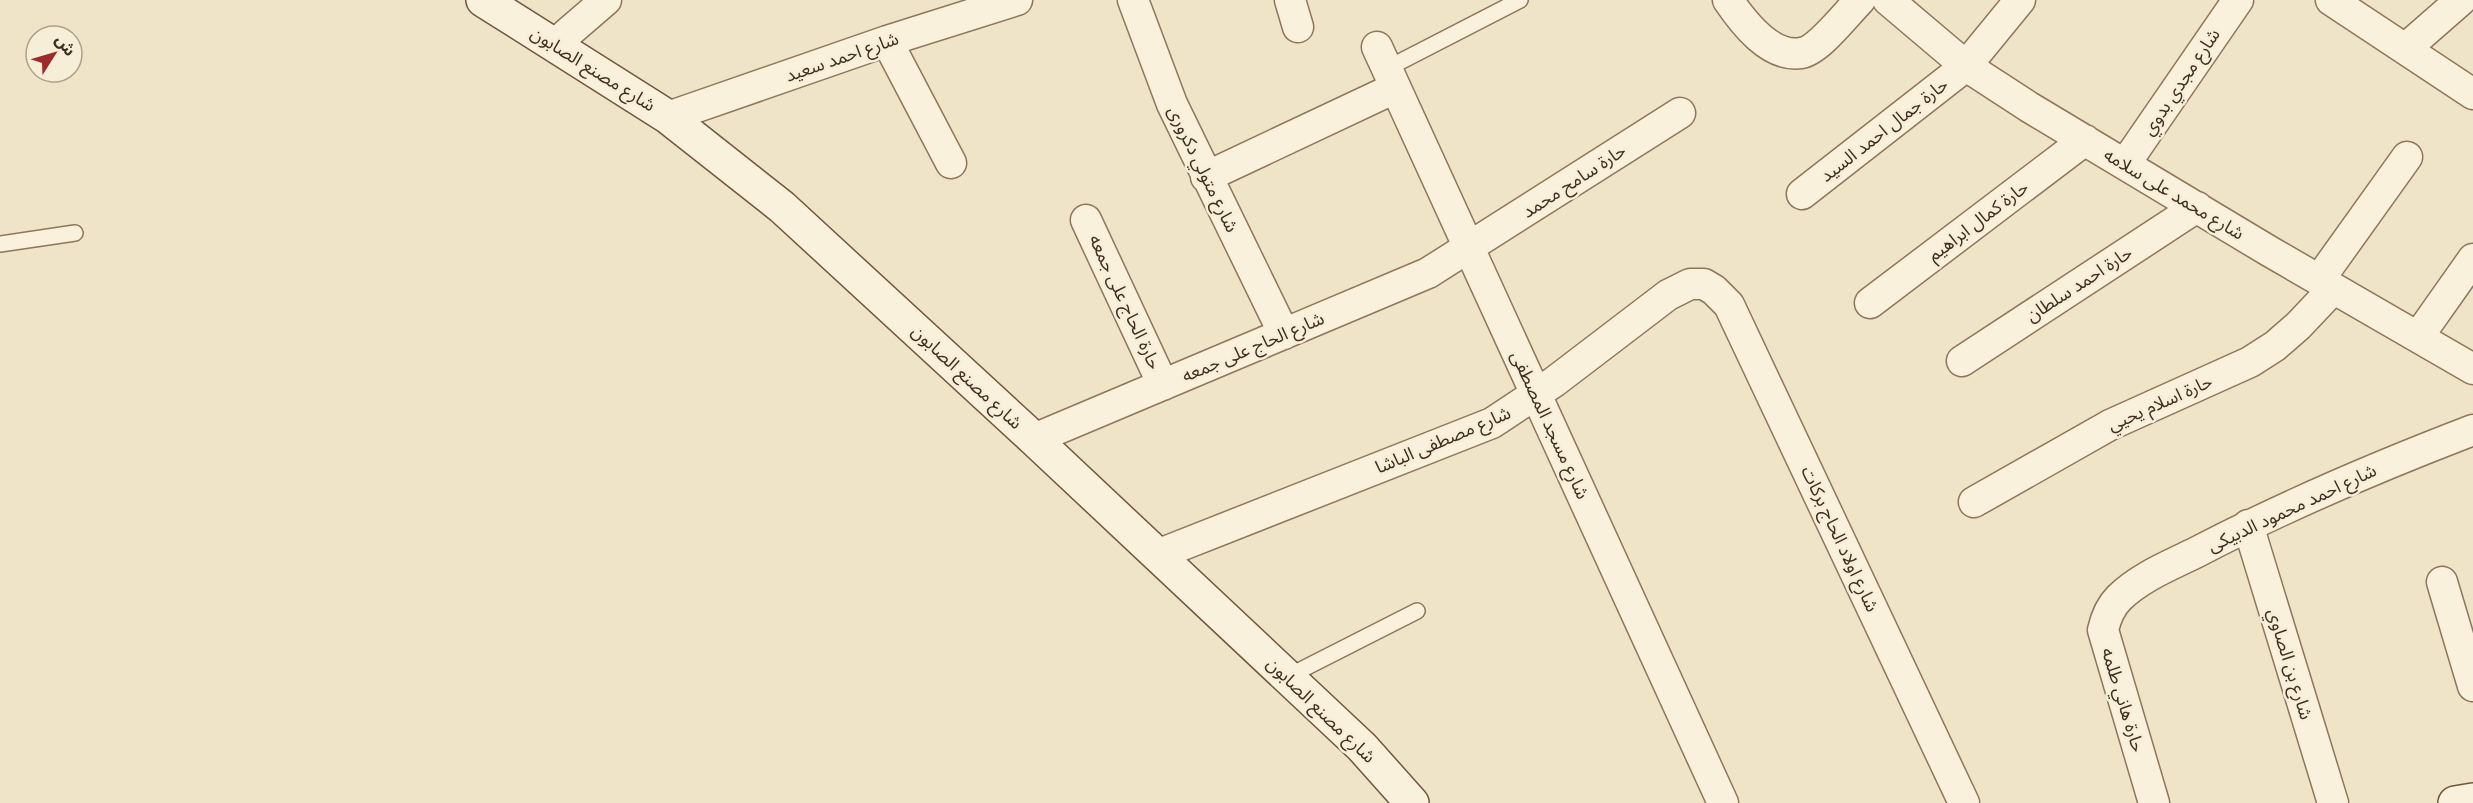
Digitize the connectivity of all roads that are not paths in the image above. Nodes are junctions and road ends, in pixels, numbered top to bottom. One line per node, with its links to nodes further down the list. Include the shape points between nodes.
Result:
1 (483, 0): 14 (street, شارع مصنع الصابون)
2 (606, 0): 14 (street)
3 (1017, 0): 13 (street, شارع احمد سعيد)
4 (1133, 0): 25 (street, شارع متولي دكرورى, via 1172,104)
5 (1520, 0): 17 (lane)
6 (1728, 0): 7 (street, via 1765,42 1782,51 1801,53 1815,46)
7 (1860, 0)
8 (1888, 0): 16 (street, شارع محمد على سلامه)
9 (2020, 0): 16 (street, حارة جمال احمد السيد)
10 (2238, 0): 24 (street, شارع مجدي بدوي)
11 (2331, 0): 15 (street)
12 (2461, 0): 15 (street)
13 (887, 41): 20 (street, شارع احمد سعيد); 23 (street)
14 (555, 44): 20 (street, شارع مصنع الصابون)
15 (2405, 49): 18 (street)
16 (1966, 66): 21 (street, شارع محمد على سلامه); 26 (street, حارة جمال احمد السيد)
17 (1386, 68): 25 (street); 31 (street, شارع مسجد المصطفى)
18 (2473, 94)
19 (1680, 113): 31 (street, حارة سامح محمد)
20 (668, 117): 43 (street, شارع مصنع الصابون, via 782,207)
21 (2085, 140): 24 (street, شارع محمد على سلامه); 35 (street, حارة كمال ابراهيم)
22 (2407, 157): 34 (street, حارة اسلام يحيي)
23 (951, 163)
24 (2125, 164): 27 (street, شارع محمد على سلامه)
25 (1206, 177): 36 (street, شارع متولي دكرورى)
26 (1802, 194)
27 (2197, 207): 34 (street, شارع محمد على سلامه); 38 (street, حارة احمد سلطان)
28 (1086, 220): 40 (street, حارة الحاج على جمعه)
29 (75, 233): 30 (lane)
30 (0, 244)
31 (1469, 249): 36 (street, شارع الحاج على جمعه, via 1405,284); 41 (street, شارع مسجد المصطفى)
32 (2473, 259): 37 (street)
33 (1704, 284): 41 (street, شارع مصطفى الباشا, via 1690,284 1668,295); 55 (street, شارع اولاد الحاج بركات, via 1729,305)
34 (2326, 284): 37 (street, شارع محمد على سلامه); 44 (street, حارة اسلام يحيي, via 2298,326 2250,362 2110,425)
35 (1870, 303)
36 (1284, 334): 40 (street, شارع الحاج على جمعه)
37 (2418, 338): 39 (street, شارع محمد على سلامه)
38 (1962, 361)
39 (2473, 369)
40 (1163, 385): 43 (street, شارع الحاج على جمعه)
41 (1536, 395): 46 (street, شارع مصطفى الباشا, via 1492,423); 54 (street, شارع مسجد المصطفى)
42 (2473, 430): 45 (street, شارع احمد محمود الدبيكى)
43 (1034, 439): 46 (street, شارع مصنع الصابون)
44 (1974, 502)
45 (2248, 525): 48 (street, شارع احمد محمود الدبيكى, via 2136,584); 57 (street, شارع بن الصاوي)
46 (1157, 555): 50 (street, شارع مصنع الصابون)
47 (2442, 582): 51 (street)
48 (2118, 598): 56 (street, حارة هاني طلمه, via 2107,613 2103,630)
49 (1417, 611): 50 (lane)
50 (1287, 678): 53 (street, شارع مصنع الصابون, via 1362,747)
51 (2473, 686)
52 (2473, 800): 58 (street)
53 (1412, 803)
54 (1723, 803)
55 (1964, 803)
56 (2154, 803)
57 (2333, 803)
58 (2456, 803)

